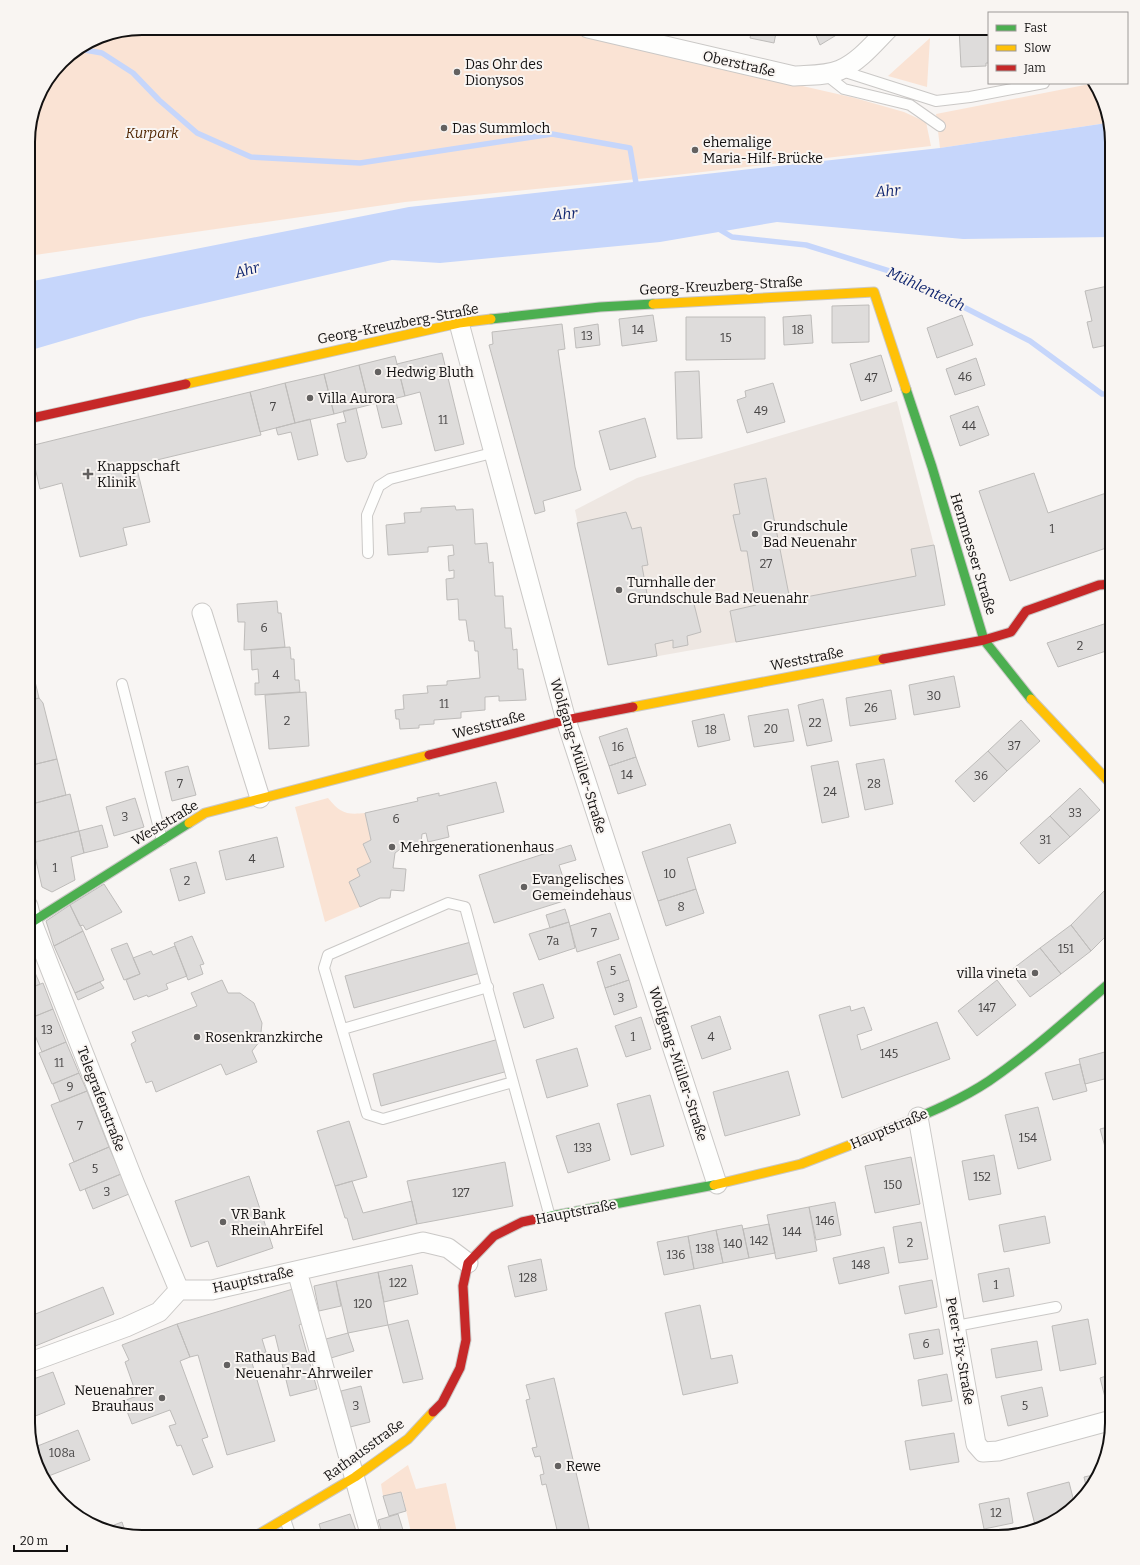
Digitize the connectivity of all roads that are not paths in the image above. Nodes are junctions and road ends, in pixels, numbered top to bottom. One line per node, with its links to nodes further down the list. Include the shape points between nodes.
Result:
1 (882, 35): 3 (street, via 856,61)
2 (655, 36): 3 (street, Oberstraße, via 794,76)
3 (832, 72): 4 (lane, via 936,101); 5 (lane, via 844,89 910,105)
4 (1039, 84)
5 (940, 126)
6 (874, 292): 7 (street, Georg-Kreuzberg-Straße, via 600,307); 13 (street, Hemmesser Straße, via 932,466)
7 (459, 323): 8 (street, Georg-Kreuzberg-Straße); 9 (street, Wolfgang-Müller-Straße)
8 (35, 417)
9 (492, 453): 10 (lane, via 390,479 379,486 368,515); 15 (street, Wolfgang-Müller-Straße)
10 (368, 553)
11 (1105, 585): 13 (street, Weststraße, via 1026,611 1011,632)
12 (202, 613): 17 (street)
13 (984, 640): 15 (street, Weststraße); 16 (street, Hemmesser Straße, via 1021,689)
14 (122, 684): 18 (lane)
15 (566, 720): 17 (street, Weststraße); 26 (street, Wolfgang-Müller-Straße)
16 (1105, 778)
17 (260, 798): 18 (street, Weststraße, via 205,813)
18 (162, 840): 19 (street, Weststraße)
19 (35, 914)
20 (35, 932): 30 (street, Telegrafenstraße)
21 (488, 987): 23 (lane); 23 (lane, via 465,907 448,903 328,955 324,968); 24 (lane)
22 (1105, 987): 25 (street, Hauptstraße, via 1036,1046 988,1081)
23 (343, 1029): 24 (lane, via 367,1114 382,1119)
24 (513, 1082): 27 (lane)
25 (918, 1117): 26 (street, Hauptstraße, via 801,1164); 32 (street, Peter-Fix-Straße)
26 (717, 1184): 27 (street, Hauptstraße)
27 (550, 1217): 28 (street, Hauptstraße, via 522,1222 494,1236)
28 (468, 1263): 29 (street, Hauptstraße, via 448,1248 423,1242); 35 (street, Rathausstraße, via 463,1286 466,1340 460,1368 442,1404 408,1439)
29 (297, 1271): 30 (street, Hauptstraße, via 212,1290); 35 (street)
30 (179, 1290): 33 (street, via 159,1312)
31 (1056, 1307): 32 (lane)
32 (956, 1326): 34 (street, Peter-Fix-Straße, via 976,1444 983,1452 998,1451)
33 (35, 1360)
34 (1105, 1422)
35 (355, 1477): 36 (street, Rathausstraße); 39 (street)
36 (285, 1519): 37 (street, Rathausstraße); 38 (lane)
37 (266, 1530)
38 (289, 1530)
39 (368, 1530)

